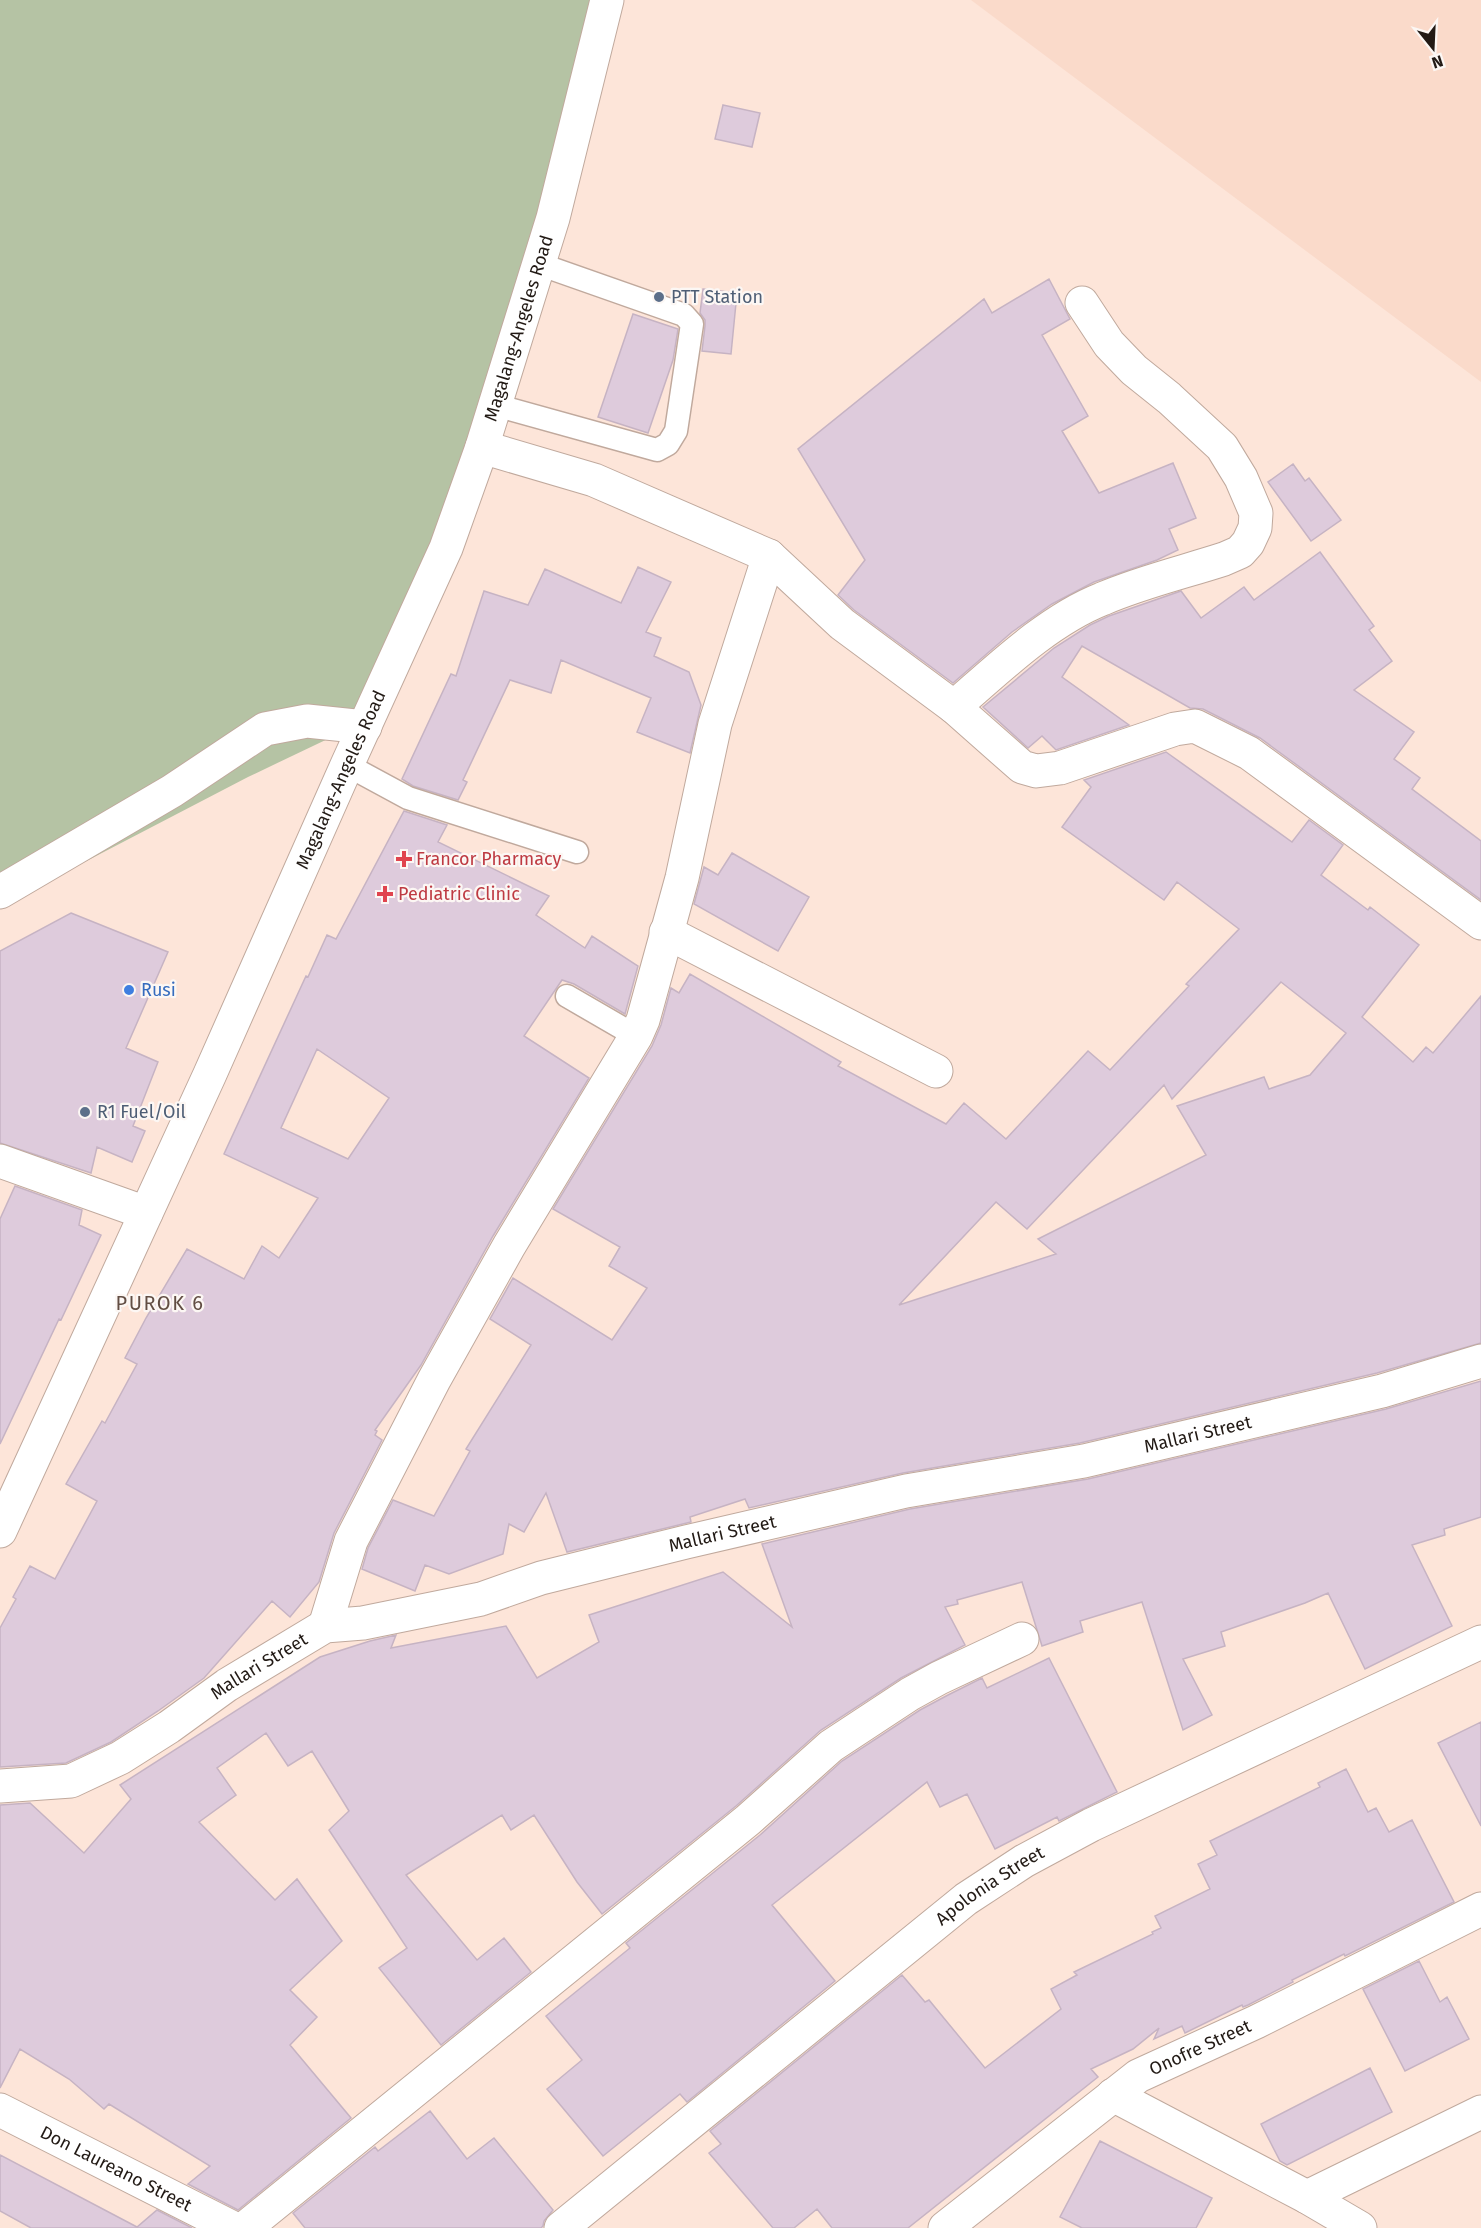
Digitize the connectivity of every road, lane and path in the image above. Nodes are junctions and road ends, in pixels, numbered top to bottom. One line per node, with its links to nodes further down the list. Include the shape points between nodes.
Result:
1 (607, 0): 2 (street, Magalang-Angeles Road)
2 (538, 264): 4 (street, Magalang-Angeles Road); 4 (lane, via 684,315 692,324 676,431 669,444 657,450)
3 (1082, 303): 7 (street, via 1109,344 1134,370 1222,447 1242,478 1256,513 1254,528 1240,552 1100,599 1063,619)
4 (495, 405): 5 (street, Magalang-Angeles Road)
5 (482, 447): 6 (street, via 594,480); 8 (street, Magalang-Angeles Road, via 446,548)
6 (769, 556): 7 (street, via 842,624); 13 (street, via 715,723 682,878)
7 (954, 707): 12 (street, via 1022,767 1036,771 1060,768 1175,729 1195,726 1209,731 1249,753)
8 (365, 727): 9 (street, Magalang-Angeles Road); 11 (street, via 307,721 264,729 172,790)
9 (347, 765): 10 (lane, via 408,798); 18 (street, Magalang-Angeles Road)
10 (577, 852)
11 (0, 892)
12 (1481, 923)
13 (666, 932): 15 (street, via 654,987); 16 (street)
14 (567, 996): 15 (lane)
15 (636, 1036): 22 (street, via 434,1380 351,1541)
16 (936, 1071)
17 (0, 1161): 18 (street)
18 (146, 1214): 20 (street, Magalang-Angeles Road)
19 (1481, 1361): 22 (street, Mallari Street, via 1382,1391 1083,1461 906,1491 686,1542 541,1578 482,1599 363,1623)
20 (8, 1492): 21 (street, Magalang-Angeles Road)
21 (0, 1531)
22 (325, 1626): 25 (street, Mallari Street, via 227,1685 120,1758 71,1781)
23 (1022, 1639): 32 (street, via 910,1694 831,1746 739,1828)
24 (1481, 1642): 33 (street, Apolonia Street, via 1091,1825 1024,1861 966,1899)
25 (0, 1786)
26 (1481, 1909): 27 (street, Onofre Street, via 1228,2036 1138,2076)
27 (1113, 2095): 30 (street); 34 (street, Onofre Street)
28 (0, 2110): 31 (street, Don Laureano Street)
29 (1481, 2112): 30 (street)
30 (1307, 2197): 35 (street)
31 (233, 2228)
32 (245, 2228)
33 (561, 2228)
34 (945, 2228)
35 (1360, 2228)

